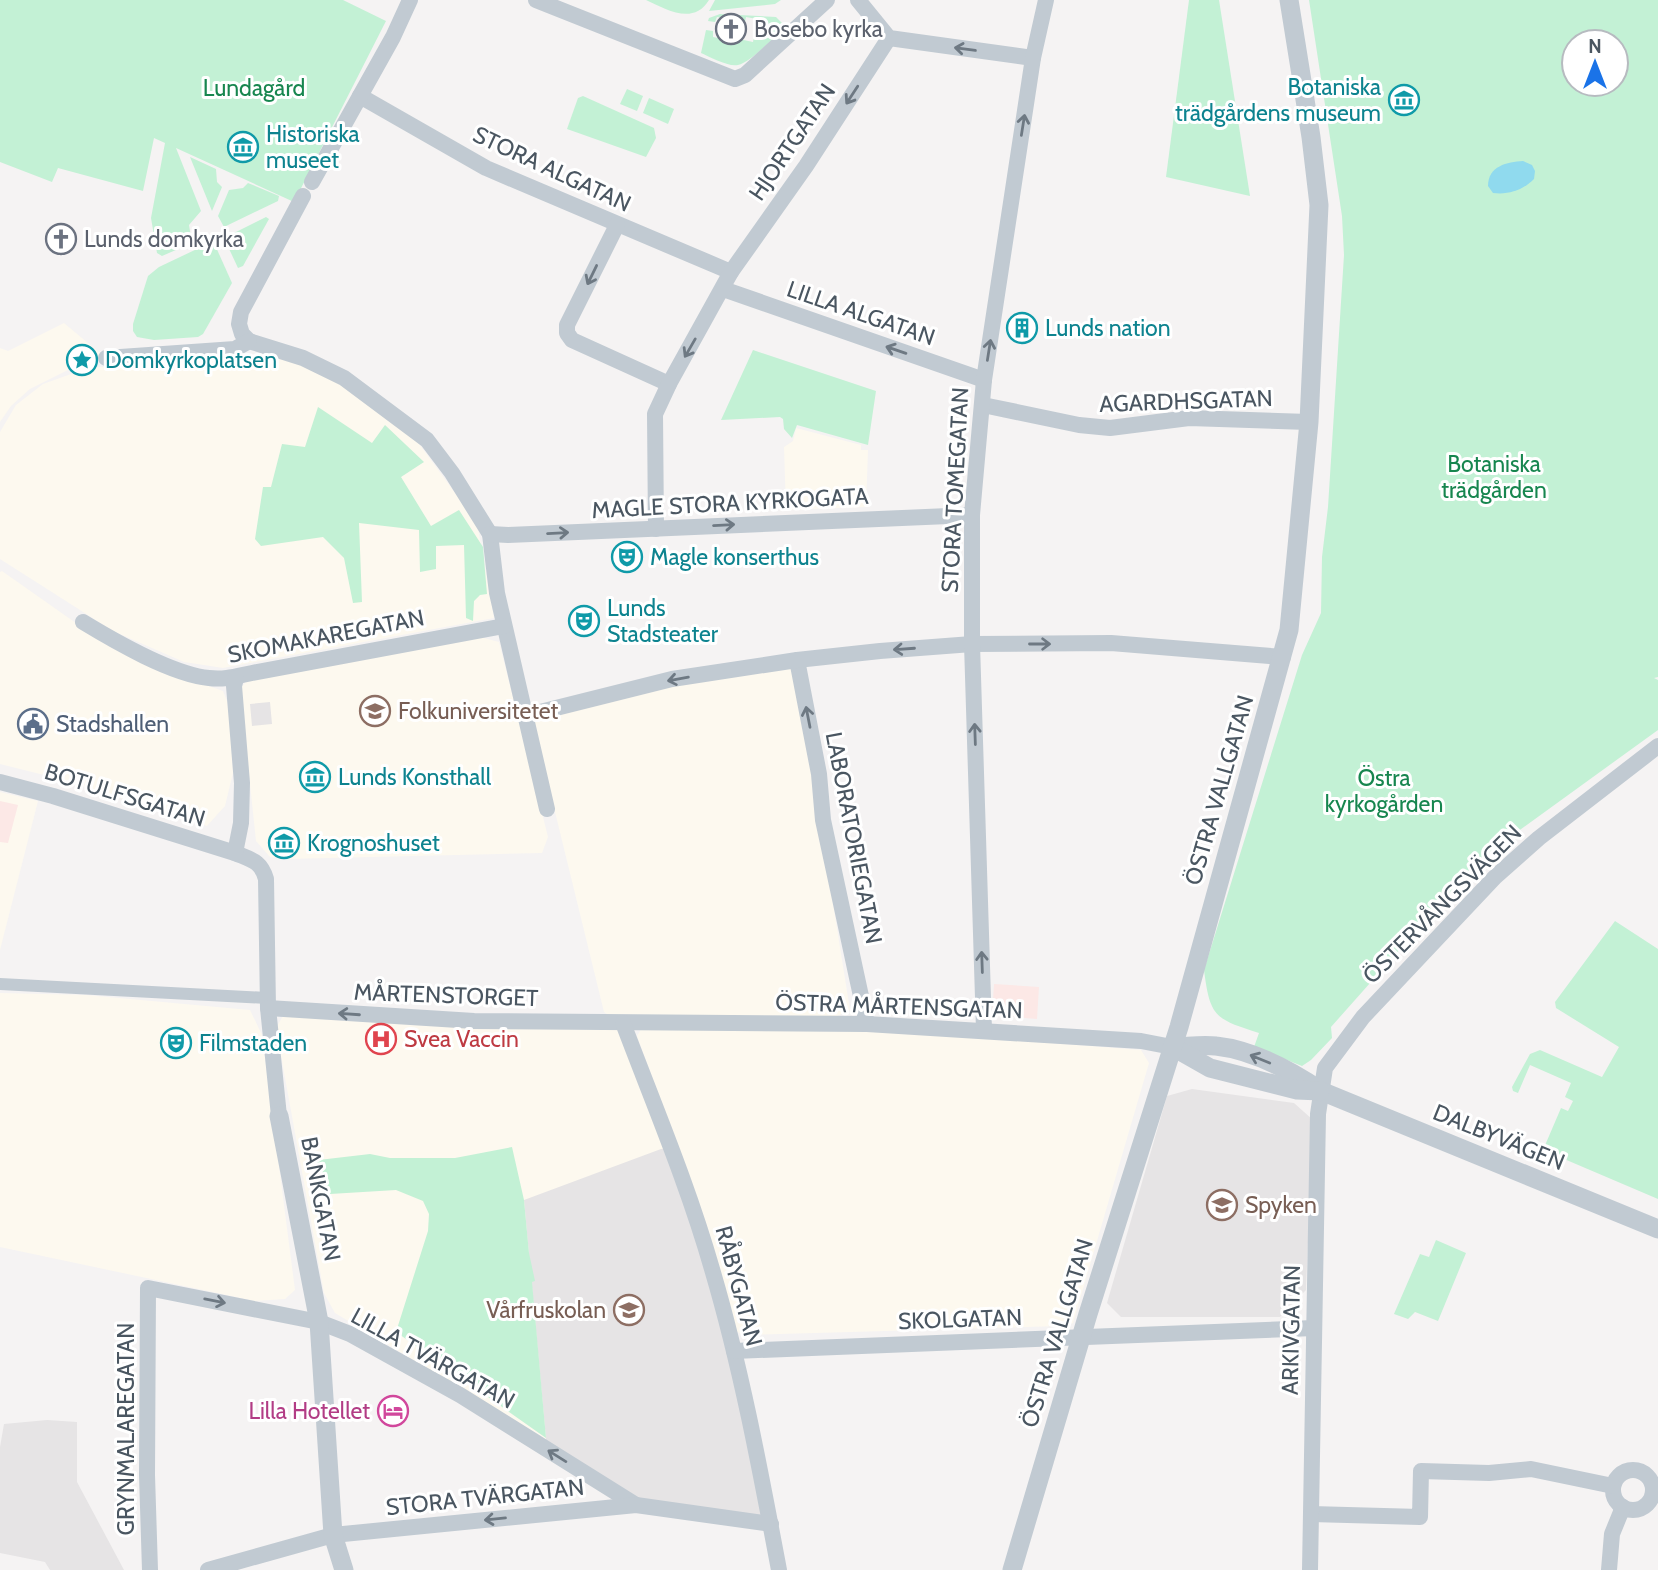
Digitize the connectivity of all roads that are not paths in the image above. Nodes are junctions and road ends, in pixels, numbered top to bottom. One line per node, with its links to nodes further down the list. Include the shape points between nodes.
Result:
1 (536, 0): 2 (street, via 735,79 746,75)
2 (827, 0)
3 (858, 0): 7 (street)
4 (1046, 0): 8 (street, STORA TOMEGATAN)
5 (1289, 0): 18 (street, ÖSTRA VALLGATAN, via 1319,205)
6 (409, 1): 9 (street)
7 (889, 38): 8 (street, one-way to 7); 11 (street, HJORTGATAN, one-way to 11)
8 (1032, 58): 15 (street, STORA TOMEGATAN, one-way to 8)
9 (360, 96): 10 (street, STORA ALGATAN, via 485,168); 13 (street, via 241,312 239,324)
10 (617, 225): 11 (street, STORA ALGATAN); 16 (street, one-way to 16, via 567,333 572,340)
11 (731, 272): 12 (street, HJORTGATAN)
12 (723, 289): 15 (street, LILLA ALGATAN, one-way to 12); 16 (street, HJORTGATAN, one-way to 16)
13 (249, 341): 14 (street, via 236,349); 21 (street, via 303,358 344,378 427,440)
14 (106, 358)
15 (984, 380): 17 (street, STORA TOMEGATAN)
16 (669, 384): 20 (street, HJORTGATAN, via 655,414)
17 (982, 405): 18 (street, AGARDHSGATAN, via 1110,428 1189,418); 19 (street, STORA TOMEGATAN)
18 (1309, 422): 25 (street, ÖSTRA VALLGATAN, via 1289,630)
19 (972, 515): 20 (street, MAGLE STORA KYRKOGATA, one-way to 19); 24 (street, STORA TOMEGATAN)
20 (656, 528): 21 (street, MAGLE STORA KYRKOGATA, one-way to 20)
21 (490, 534): 23 (street)
22 (83, 622): 27 (street, SKOMAKAREGATAN, via 181,670 207,678)
23 (504, 626): 27 (street, SKOMAKAREGATAN); 28 (street)
24 (972, 644): 25 (street, one-way to 25, via 1111,643); 26 (street, one-way to 26); 37 (street, STORA TOMEGATAN, one-way to 24)
25 (1274, 656): 38 (street, ÖSTRA VALLGATAN)
26 (797, 660): 28 (street, one-way to 28, via 672,679); 36 (street, LABORATORIEGATAN, one-way to 26, via 823,820)
27 (236, 678): 32 (street, via 242,803)
28 (524, 716): 31 (street)
29 (1658, 746): 39 (street, ÖSTERVÅNGSVÄGEN, via 1495,877 1363,1017 1325,1068)
30 (0, 782): 32 (street, BOTULFSGATAN)
31 (547, 808)
32 (236, 853): 34 (street, BANKGATAN, via 254,860 266,879)
33 (0, 984): 34 (street)
34 (268, 1003): 35 (street, MÅRTENSTORGET, one-way to 34, via 440,1020); 40 (street, BANKGATAN)
35 (623, 1023): 36 (street, ÖSTRA MÅRTENSGATAN); 46 (street, RÅBYGATAN, via 698,1221)
36 (867, 1024): 37 (street, ÖSTRA MÅRTENSGATAN)
37 (984, 1030): 38 (street, ÖSTRA MÅRTENSGATAN)
38 (1172, 1047): 39 (street, DALBYVÄGEN, via 1210,1068 1297,1090); 45 (street, ÖSTRA VALLGATAN)
39 (1321, 1091): 41 (street, DALBYVÄGEN); 44 (street, ARKIVGATAN)
40 (279, 1116): 43 (street, BANKGATAN)
41 (1658, 1229)
42 (148, 1288): 43 (street, LILLA TVÄRGATAN, one-way to 43); 53 (street, GRYNMALAREGATAN)
43 (319, 1322): 48 (street, LILLA TVÄRGATAN, one-way to 43, via 460,1395 358,1338); 52 (street, BANKGATAN)
44 (1314, 1328): 45 (street, SKOLGATAN); 50 (street, ARKIVGATAN)
45 (1081, 1337): 46 (street, SKOLGATAN); 57 (street, ÖSTRA VALLGATAN)
46 (734, 1351): 51 (street, RÅBYGATAN)
47 (1614, 1486): 49 (street, via 1616,1501); 49 (street, via 1619,1476 1632,1470 1650,1479 1653,1493 1647,1505 1634,1510); 50 (street, via 1531,1469 1421,1471 1420,1517)
48 (636, 1505): 51 (street, STORA TVÄRGATAN); 52 (street, STORA TVÄRGATAN, one-way to 52)
49 (1623, 1507): 59 (street, via 1612,1534)
50 (1311, 1514): 58 (street, ARKIVGATAN)
51 (771, 1524): 56 (street, RÅBYGATAN)
52 (333, 1535): 54 (street, STORA TVÄRGATAN); 55 (street, BANKGATAN)
53 (150, 1570)
54 (208, 1570)
55 (344, 1570)
56 (779, 1570)
57 (1012, 1570)
58 (1310, 1570)
59 (1609, 1570)

